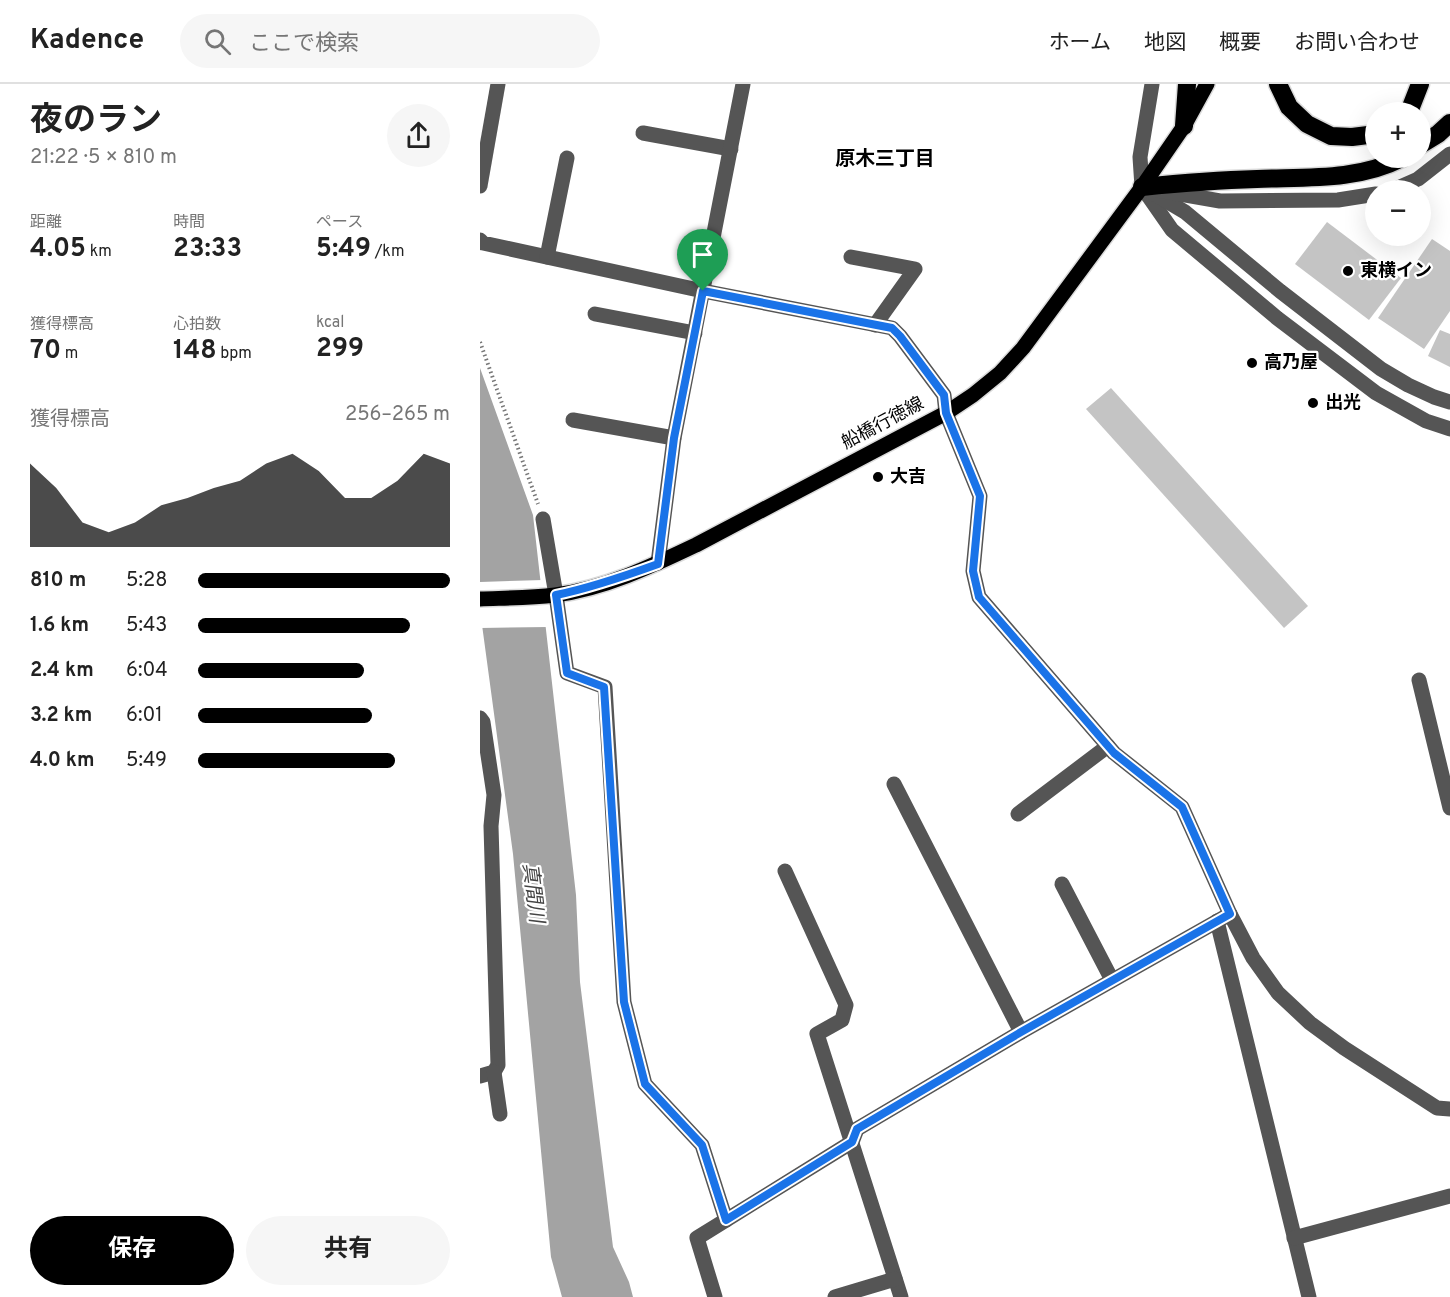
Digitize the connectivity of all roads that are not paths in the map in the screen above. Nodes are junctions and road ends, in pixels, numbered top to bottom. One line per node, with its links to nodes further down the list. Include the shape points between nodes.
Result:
1 (498, 84): 19 (street)
2 (743, 84): 14 (street)
3 (1152, 84): 20 (street, via 1140,157)
4 (1187, 84): 10 (highway)
5 (1207, 84): 10 (main road, 船橋行徳線)
6 (1278, 84): 12 (highway, via 1289,107 1307,124 1331,136)
7 (1420, 84): 8 (highway)
8 (1413, 102)
9 (1450, 123): 13 (highway)
10 (1184, 126): 20 (main road, 船橋行徳線)
11 (643, 133): 14 (street)
12 (1365, 135)
13 (1431, 138)
14 (731, 149): 25 (street)
15 (1450, 154): 18 (street)
16 (567, 158): 23 (street)
17 (1378, 168): 20 (highway, via 1323,177)
18 (1416, 180)
19 (480, 186)
20 (1142, 187): 21 (street, via 1220,201 1338,200); 29 (street, via 1185,212 1381,369); 30 (main road, 船橋行徳線, via 1023,348 974,395); 32 (street, via 1172,230 1277,318 1376,393 1426,421)
21 (1365, 196)
22 (480, 240): 23 (street)
23 (547, 257): 25 (street)
24 (851, 257): 27 (street, via 915,269)
25 (703, 291): 27 (street); 28 (street)
26 (595, 314): 28 (street)
27 (875, 325): 30 (street, via 892,328 900,336 944,395)
28 (695, 333): 33 (street)
29 (1450, 402)
30 (946, 413): 35 (main road, 船橋行徳線); 40 (street, via 980,496 973,571 979,597)
31 (573, 420): 33 (street)
32 (1450, 429)
33 (674, 438): 35 (street)
34 (543, 519): 36 (street)
35 (658, 564): 36 (main road, 船橋行徳線)
36 (553, 595): 37 (main road, 船橋行徳線); 54 (street, via 567,673 604,687 624,1002 645,1084 702,1145)
37 (480, 599)
38 (1419, 680): 42 (street)
39 (480, 718): 49 (street, via 494,795 491,826 498,1065)
40 (1108, 746): 43 (street); 46 (street, via 1182,807)
41 (894, 784): 48 (street)
42 (1450, 808)
43 (1018, 814)
44 (785, 871): 52 (street, via 846,1005 842,1020 817,1034)
45 (1062, 884): 47 (street)
46 (1224, 918): 47 (street); 50 (street, via 1278,993 1310,1023 1437,1108); 55 (street)
47 (1112, 980): 48 (street)
48 (1021, 1032): 52 (street, via 857,1129)
49 (487, 1074): 51 (street)
50 (1450, 1109)
51 (500, 1114)
52 (852, 1142): 54 (street); 56 (street)
53 (1450, 1196): 55 (street)
54 (726, 1220): 57 (street, via 698,1238)
55 (1294, 1238): 60 (street)
56 (895, 1279): 58 (street); 59 (street)
57 (715, 1297)
58 (835, 1297)
59 (901, 1297)
60 (1309, 1297)

